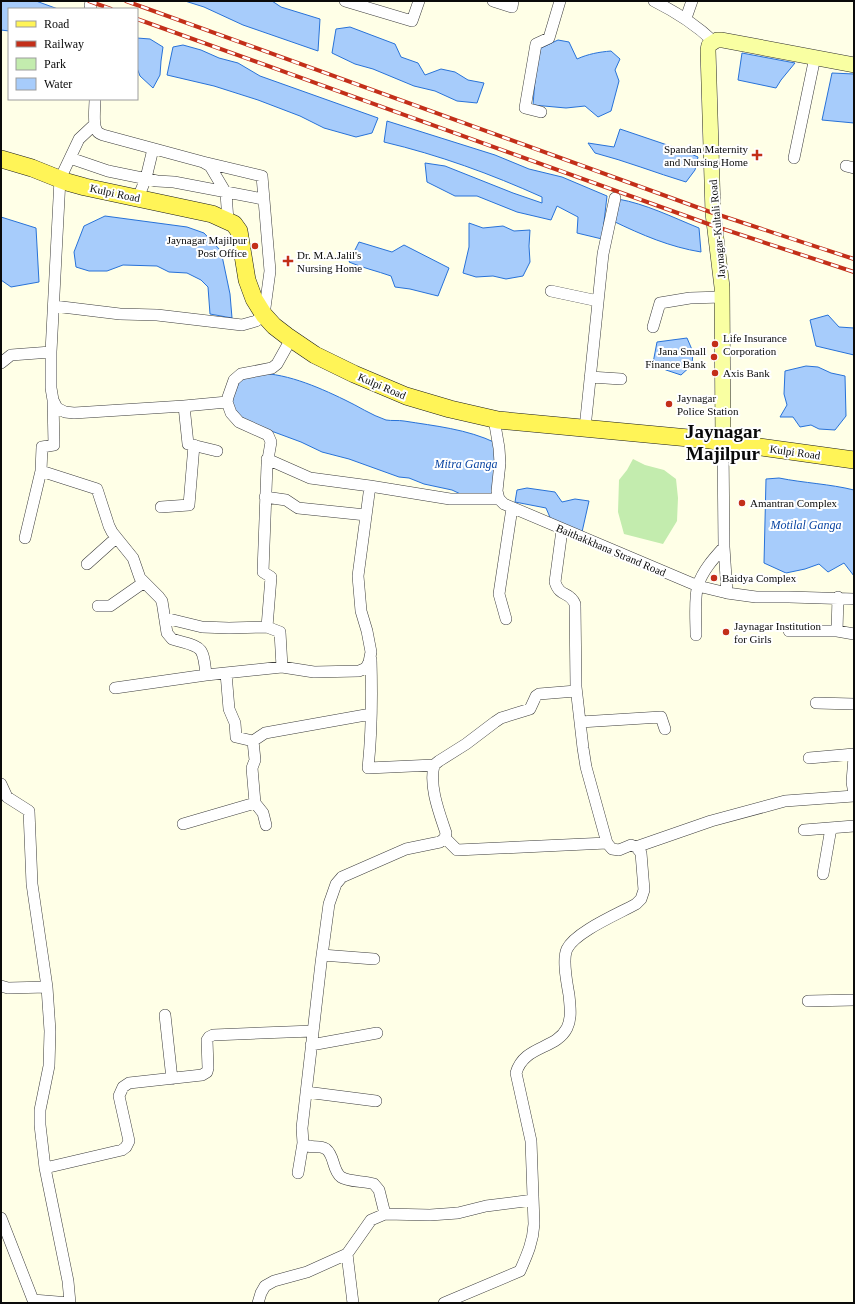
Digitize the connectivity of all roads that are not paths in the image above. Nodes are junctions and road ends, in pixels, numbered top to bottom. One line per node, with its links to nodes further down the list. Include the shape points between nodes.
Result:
1 (345, 1): 2 (street, via 412,21)
2 (419, 1)
3 (493, 1): 4 (street, via 512,7)
4 (513, 1)
5 (560, 1): 13 (street, via 549,38 536,44 525,108)
6 (654, 1): 8 (street)
7 (692, 1): 8 (street)
8 (686, 18): 9 (street)
9 (713, 42): 10 (main road, via 722,40); 28 (main road, Jaynagar-Kultali Road, via 708,50 713,205)
10 (815, 57): 11 (main road); 17 (street)
11 (854, 65)
12 (95, 100): 14 (street)
13 (541, 112)
14 (95, 124): 15 (street, via 98,133 104,136); 16 (street, via 79,140)
15 (153, 149): 19 (street); 20 (street)
16 (70, 158): 20 (street, via 108,171); 21 (street)
17 (794, 158)
18 (1, 159): 21 (main road, Kulpi Road)
19 (203, 162): 22 (street, via 210,166); 25 (street, via 262,176)
20 (146, 178): 22 (street); 23 (street)
21 (60, 179): 23 (main road, Kulpi Road); 30 (street)
22 (226, 192): 25 (street); 26 (street)
23 (138, 198): 26 (main road, Kulpi Road, via 212,214)
24 (615, 198): 29 (street, via 603,254)
25 (263, 199): 31 (street, via 270,271)
26 (228, 220): 31 (main road, Kulpi Road, via 239,231 247,280 254,299)
27 (551, 291): 29 (street)
28 (722, 297): 32 (street, via 690,298 660,303); 43 (main road, Jaynagar-Kultali Road)
29 (598, 301): 36 (street)
30 (54, 306): 31 (street, via 242,325 256,321); 34 (street)
31 (264, 315): 33 (main road, Kulpi Road)
32 (653, 327)
33 (291, 339): 39 (street, via 272,368 237,376); 41 (main road, Kulpi Road, via 322,358 406,396)
34 (52, 352): 35 (street, via 11,354); 38 (street)
35 (1, 362)
36 (590, 377): 37 (street); 42 (street)
37 (621, 379)
38 (53, 400): 40 (street, via 58,408 74,413); 48 (street, via 54,445 42,448)
39 (227, 402): 40 (street); 46 (street, via 231,414 239,422 268,435 271,442)
40 (184, 406): 44 (street, via 188,444)
41 (494, 418): 42 (main road, Kulpi Road); 51 (street, via 500,456 497,491)
42 (585, 428): 43 (main road, Kulpi Road)
43 (723, 442): 47 (main road, Kulpi Road); 58 (street)
44 (194, 445): 45 (street); 52 (street, via 189,505)
45 (217, 451)
46 (267, 459): 49 (street, via 310,478); 50 (street)
47 (854, 460)
48 (41, 471): 56 (street); 57 (street, via 97,489 109,526)
49 (370, 486): 51 (street, via 450,499); 54 (street)
50 (265, 497): 54 (street, via 286,500 298,508); 68 (street, via 262,572 271,577)
51 (499, 499): 53 (street, Baithakkhana Strand Road)
52 (161, 507)
53 (512, 508): 55 (street, Baithakkhana Strand Road); 67 (street, via 498,594)
54 (366, 515): 73 (street, via 358,588)
55 (562, 530): 61 (street, Baithakkhana Strand Road); 78 (street, via 555,582 562,594 568,595 575,604)
56 (25, 538)
57 (116, 538): 59 (street); 60 (street, via 133,558)
58 (724, 547): 61 (street, via 706,569); 62 (street)
59 (87, 564)
60 (143, 583): 65 (street, via 110,606); 66 (street, via 162,601)
61 (698, 586): 62 (street, Baithakkhana Strand Road); 72 (street)
62 (727, 593): 63 (street, Baithakkhana Strand Road, via 756,598)
63 (838, 598): 64 (street, Baithakkhana Strand Road); 70 (street)
64 (854, 599)
65 (98, 606)
66 (165, 618): 68 (street, via 202,627); 76 (street, via 169,637 198,647 202,651)
67 (506, 619)
68 (267, 627): 74 (street, via 280,632)
69 (789, 631): 70 (street)
70 (837, 631): 71 (street)
71 (854, 634)
72 (696, 635)
73 (371, 652): 74 (street, via 366,668 359,671 314,672); 81 (street)
74 (282, 667): 75 (street)
75 (226, 673): 76 (street); 84 (street, via 228,709 235,723 236,737)
76 (206, 675): 77 (street)
77 (115, 688)
78 (576, 691): 82 (street); 87 (street, via 539,694 530,709 501,718)
79 (816, 703): 80 (street)
80 (854, 704)
81 (371, 714): 84 (street, via 265,733); 87 (street, via 368,768)
82 (580, 722): 83 (street, via 661,717); 97 (street, via 586,767)
83 (665, 729)
84 (254, 741): 90 (street, via 255,760 252,768)
85 (854, 755): 86 (street); 89 (street)
86 (809, 758)
87 (434, 765): 96 (street, via 433,780)
88 (1, 784): 103 (street, via 6,797 29,811 32,884)
89 (854, 795): 98 (street, via 786,801 710,822)
90 (255, 803): 91 (street); 92 (street, via 263,813)
91 (183, 824)
92 (266, 825)
93 (854, 826): 94 (street)
94 (831, 828): 95 (street); 99 (street)
95 (804, 830)
96 (445, 838): 97 (street, via 458,850); 100 (street, via 440,842 406,849 342,877 332,893)
97 (607, 843): 98 (street, via 612,849 619,850 631,845)
98 (636, 847): 116 (street, via 641,853 644,890 641,899 574,940 567,950 565,963 570,1013 568,1027 561,1036 526,1056 518,1065 516,1073 531,1141)
99 (823, 874)
100 (322, 955): 101 (street); 107 (street)
101 (374, 959)
102 (1, 986): 103 (street)
103 (47, 987): 114 (street, via 50,1047 40,1110)
104 (808, 1000): 105 (street)
105 (854, 1000)
106 (165, 1015): 110 (street)
107 (313, 1031): 109 (street); 110 (street, via 213,1035 207,1040 207,1072)
108 (376, 1033): 109 (street)
109 (311, 1045): 111 (street)
110 (172, 1079): 114 (street, via 123,1086 120,1103 128,1141 122,1150)
111 (306, 1092): 112 (street); 113 (street)
112 (376, 1100)
113 (303, 1143): 115 (street); 117 (street, via 328,1150 341,1177 374,1184 379,1190)
114 (45, 1168): 120 (street, via 68,1281)
115 (298, 1173)
116 (533, 1200): 117 (street, via 430,1216); 123 (street, via 533,1236 520,1271)
117 (385, 1214): 119 (street, via 371,1220)
118 (1, 1218): 120 (street, via 33,1300)
119 (347, 1254): 121 (street, via 307,1272 274,1281 265,1286); 122 (street)
120 (70, 1303)
121 (258, 1303)
122 (353, 1303)
123 (444, 1303)

